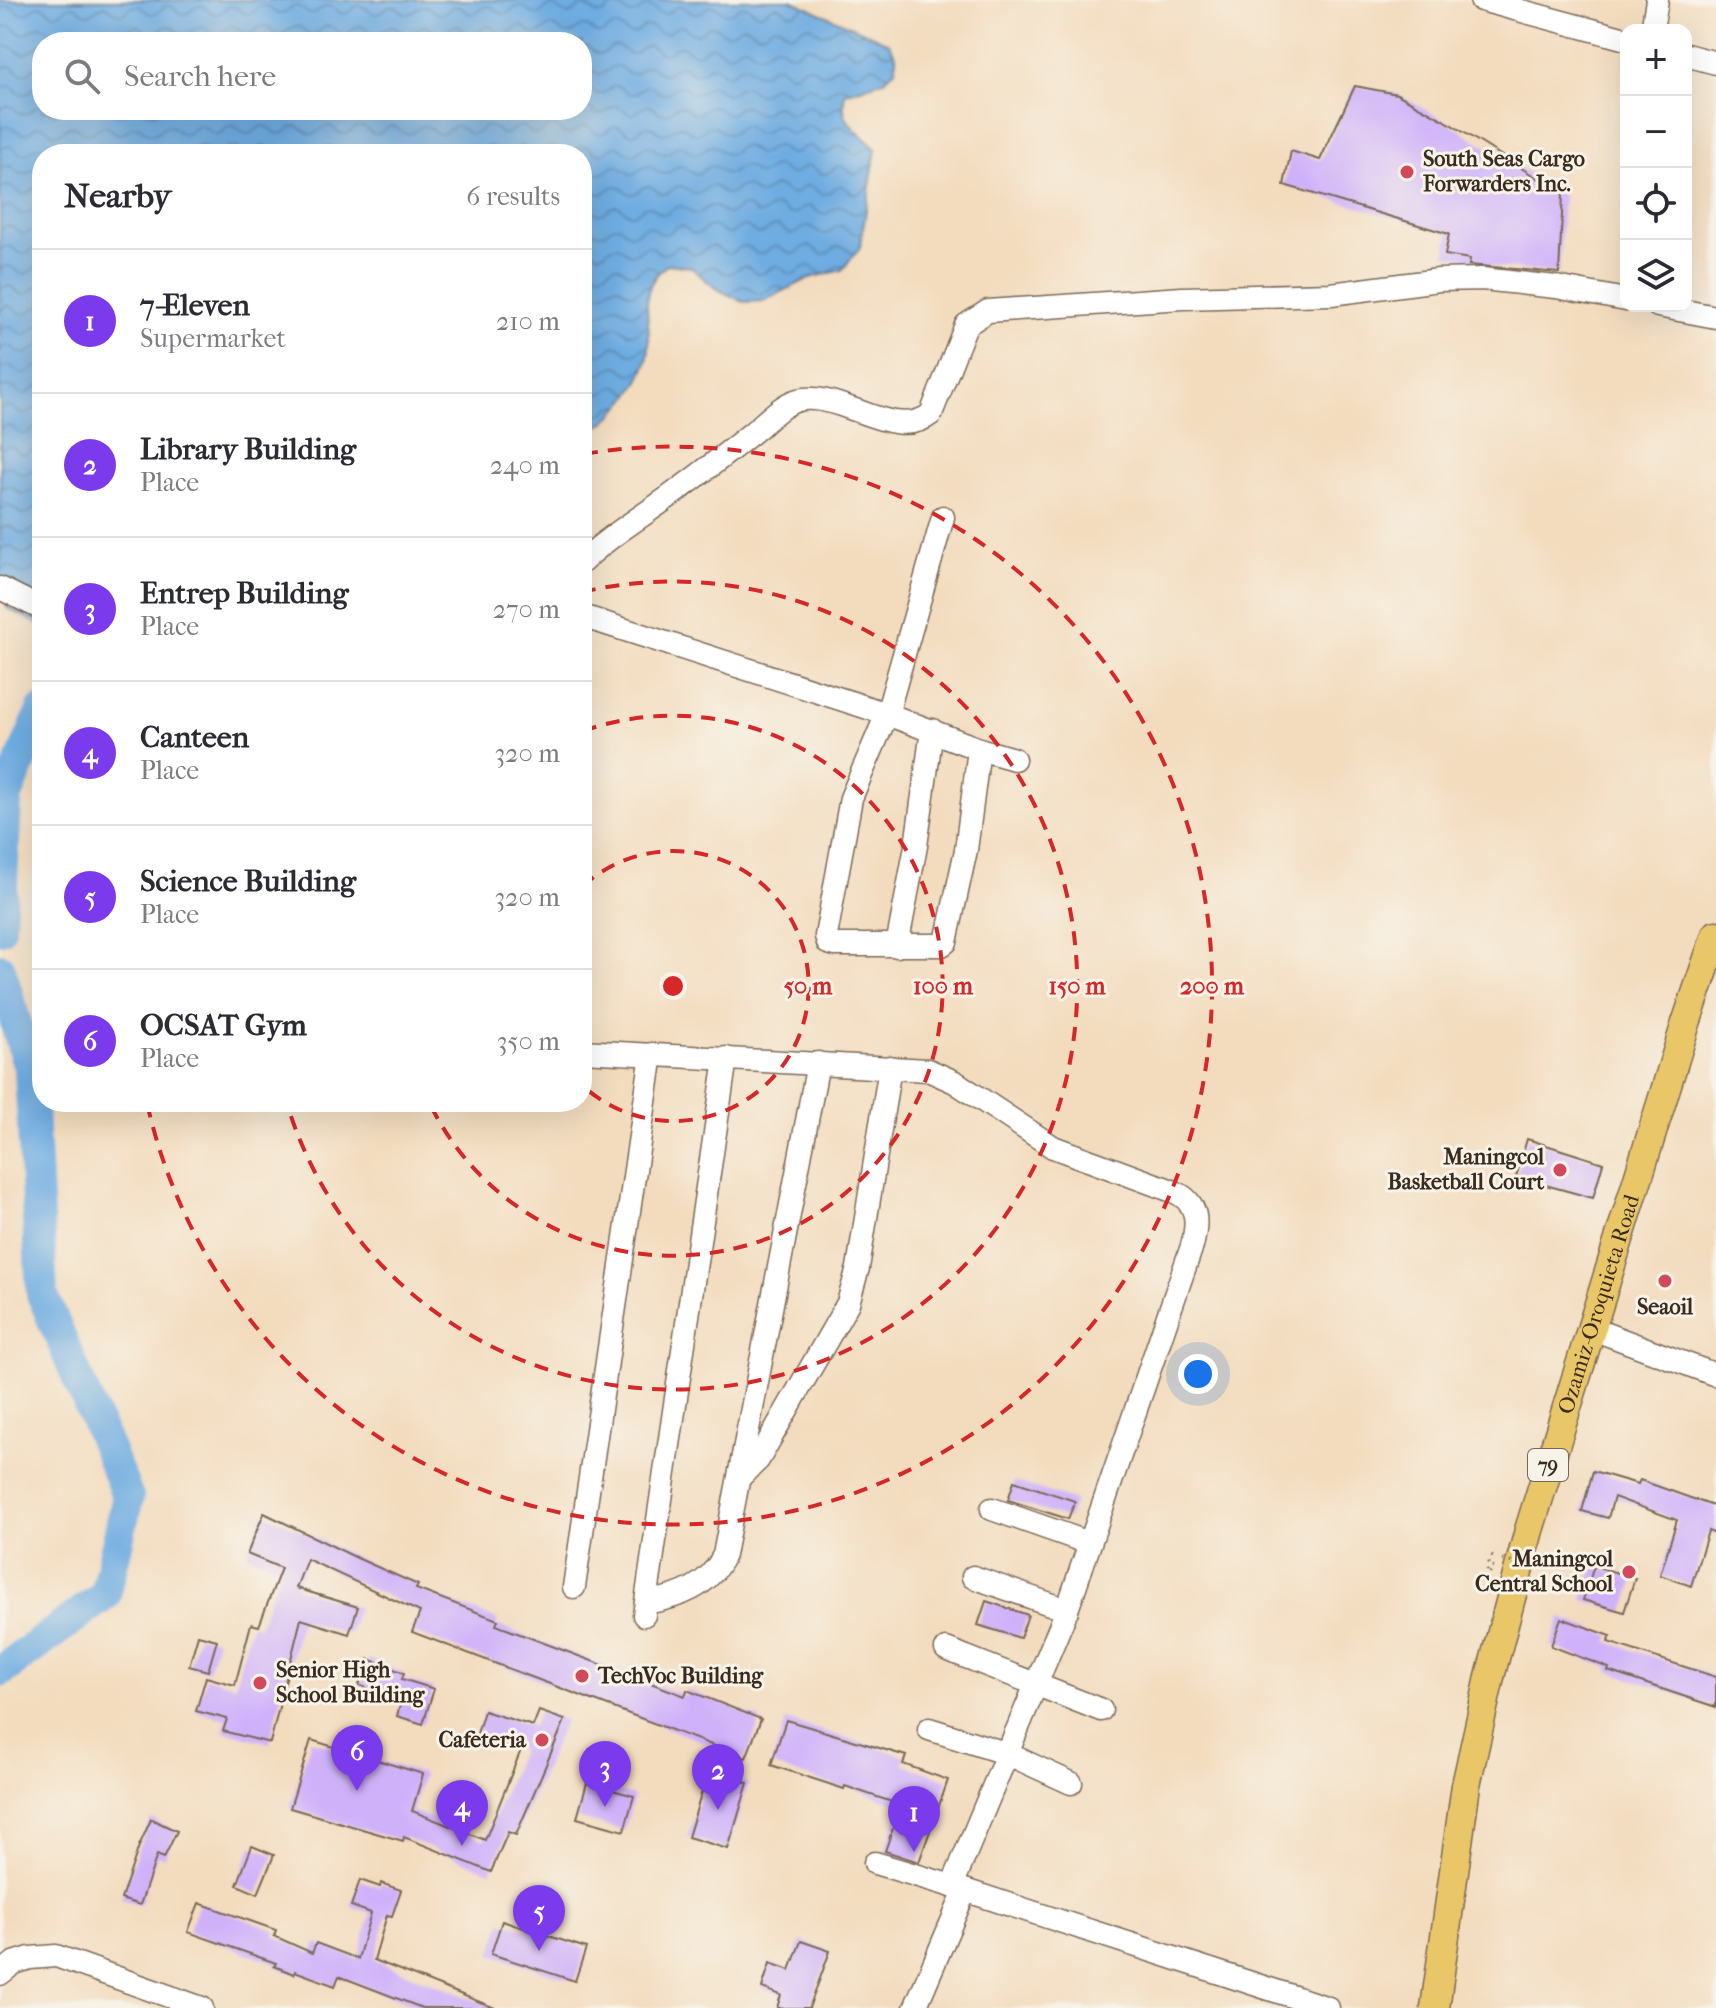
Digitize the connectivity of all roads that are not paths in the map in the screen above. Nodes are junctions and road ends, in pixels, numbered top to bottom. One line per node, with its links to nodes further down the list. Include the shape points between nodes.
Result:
1 (1481, 0): 4 (street)
2 (1657, 0): 3 (street)
3 (1653, 24)
4 (1620, 37)
5 (1692, 57): 6 (street)
6 (1716, 63)
7 (1620, 299): 11 (street, via 1556,287 1439,280 1331,294 988,311 966,325 931,414 923,420 894,422 825,399 791,401)
8 (1690, 312): 9 (street)
9 (1716, 317)
10 (943, 517): 15 (street)
11 (592, 552)
12 (0, 588): 13 (street)
13 (32, 604)
14 (592, 619): 15 (street)
15 (887, 714): 16 (street); 20 (street, via 851,798 826,936 835,945)
16 (932, 730): 17 (street); 20 (street)
17 (979, 749): 18 (street); 20 (street, via 949,938 942,945)
18 (1014, 759)
19 (1716, 935): 26 (main road, Ozamiz-Oroquieta Road / 79)
20 (897, 946)
21 (592, 1051): 22 (street)
22 (652, 1054): 23 (street); 32 (street)
23 (726, 1058): 24 (street); 28 (street, via 645,1610 702,1584 719,1566)
24 (818, 1063): 25 (street); 28 (street)
25 (890, 1067): 28 (street, via 848,1303 758,1460); 30 (street, via 946,1077 1053,1147 1175,1192 1192,1205 1192,1246)
26 (1590, 1328): 27 (street); 46 (main road, Ozamiz-Oroquieta Road / 79, via 1490,1677 1466,1785)
27 (1716, 1375)
28 (741, 1476)
29 (992, 1509): 30 (street)
30 (1089, 1543): 33 (street)
31 (973, 1577): 33 (street)
32 (574, 1587)
33 (1067, 1610): 35 (street)
34 (946, 1649): 35 (street)
35 (1037, 1686): 36 (street); 38 (street)
36 (1101, 1710)
37 (929, 1729): 38 (street)
38 (1008, 1754): 39 (street); 41 (street)
39 (1071, 1783)
40 (875, 1863): 41 (street)
41 (958, 1888): 44 (street); 45 (street)
42 (0, 1974): 43 (street, via 14,1963 56,1956)
43 (202, 2008)
44 (915, 2008)
45 (1328, 2008)
46 (1435, 2008)

